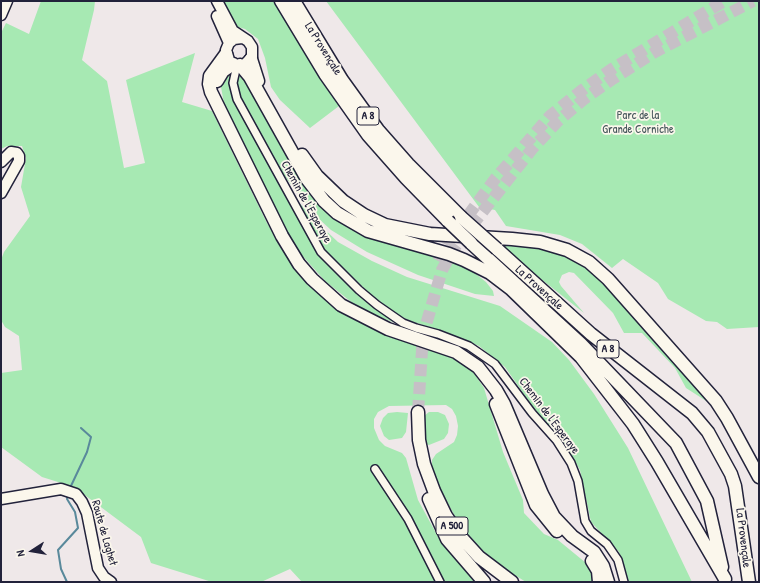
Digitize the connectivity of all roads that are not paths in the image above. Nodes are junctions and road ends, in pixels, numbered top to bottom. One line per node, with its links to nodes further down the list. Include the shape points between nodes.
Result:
1 (7, 1): 6 (main road)
2 (210, 1): 8 (main road)
3 (216, 1): 7 (main road, via 233,31)
4 (281, 1): 17 (highway, La Provençale / A 8, bridge, via 321,68 360,124 402,174 471,243 581,344 676,444 707,501)
5 (294, 1): 26 (highway, La Provençale / A 8, bridge, via 342,80 374,125 408,164 497,250 591,334 692,413 708,432 732,474)
6 (1, 15)
7 (242, 38): 8 (main road, via 234,39); 9 (main road, via 252,47)
8 (233, 58): 9 (main road, via 244,64); 12 (highway, via 220,74 214,100 282,236 299,264 312,280 340,304 374,323 456,352 478,367); 17 (highway, via 250,77 307,179 337,213 368,231 454,256 490,273 581,357 633,424); 25 (street, Chemin de l'Esperaye, via 233,83 237,99 321,252 359,290 403,323 469,346 495,364 571,463 578,482 585,521 618,560)
9 (251, 59): 14 (highway, via 263,89 310,167 336,195 355,210 380,223 401,229 430,234 512,238 549,244 574,253 594,265 716,401 728,418)
10 (1, 162): 11 (main road, via 11,152 19,156 19,161)
11 (1, 193)
12 (489, 380): 23 (highway, via 536,505 555,530 589,557 598,571); 24 (highway, via 504,404 554,517 572,536 594,552 604,566)
13 (374, 469): 19 (street, via 408,519)
14 (759, 477)
15 (1, 499): 18 (main road, Route de Laghet, via 55,490 69,491 79,497 85,507 98,568)
16 (432, 506): 20 (highway, via 447,539); 21 (highway, A 500, via 458,545 479,566); 22 (highway, A 500, via 416,458 415,412 424,464 446,516 479,557)
17 (725, 581)
18 (111, 582)
19 (440, 582)
20 (484, 582)
21 (501, 582)
22 (512, 582)
23 (599, 582)
24 (608, 582)
25 (624, 582)
26 (749, 582)

